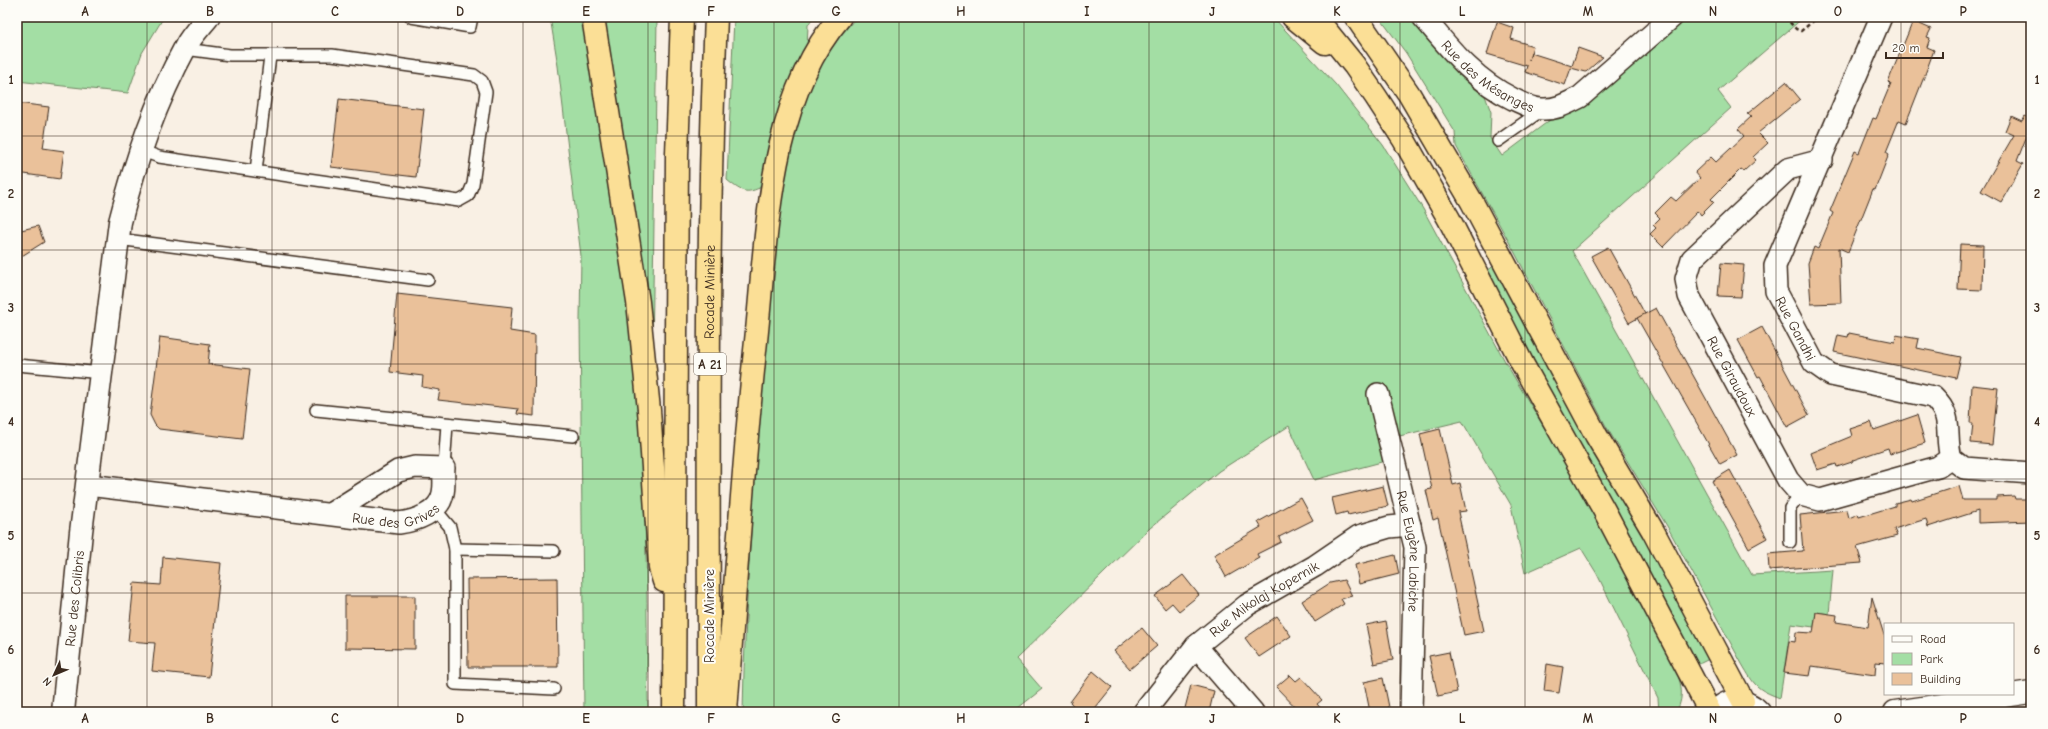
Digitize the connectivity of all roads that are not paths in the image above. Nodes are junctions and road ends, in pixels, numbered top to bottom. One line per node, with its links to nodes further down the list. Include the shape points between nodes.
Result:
1 (208, 17): 14 (street, Rue des Colibris)
2 (411, 17): 3 (lane, via 470,27)
3 (472, 17)
4 (593, 17): 41 (highway, via 638,302 649,410 660,568)
5 (682, 17): 41 (highway, A 21, via 677,154)
6 (716, 17): 50 (highway, Rocade Minière / A 21, via 710,265)
7 (840, 17): 51 (highway, via 810,64 793,102 777,162 752,382)
8 (1293, 17): 16 (highway)
9 (1315, 17): 16 (highway)
10 (1356, 17): 47 (highway, via 1409,94 1503,260 1596,435)
11 (1423, 17): 17 (street, Rue des Mésanges, via 1461,63 1480,79 1498,91)
12 (1672, 17): 17 (street, via 1580,97 1562,107)
13 (1882, 17): 20 (street, Rue Gandhi)
14 (185, 49): 15 (lane, via 230,55); 19 (street, Rue des Colibris, via 150,120)
15 (270, 56): 21 (lane); 21 (lane, via 332,55 474,75 482,81 486,92 473,184 468,196 459,201)
16 (1354, 65): 55 (highway, via 1404,140 1449,219 1523,365 1604,510)
17 (1542, 109): 18 (lane)
18 (1498, 141)
19 (140, 150): 21 (lane, via 159,157); 22 (street, Rue des Colibris, via 120,222)
20 (1822, 160): 30 (street, Rue Gandhi, via 1776,266 1776,291 1814,362 1831,375 1933,397 1942,405 1946,413); 34 (street, Rue Giraudoux, via 1788,169 1692,259 1686,279 1688,296 1788,480)
21 (256, 171)
22 (118, 239): 23 (lane); 25 (street, Rue des Colibris)
23 (428, 280)
24 (17, 365): 25 (lane)
25 (102, 374): 33 (street, Rue des Colibris)
26 (1378, 394): 37 (street, Rue Eugène Labiche)
27 (316, 410): 28 (lane)
28 (447, 424): 29 (lane); 31 (lane)
29 (573, 436)
30 (1951, 458): 32 (street, via 1964,468); 34 (street, via 1938,466 1820,500)
31 (444, 468): 35 (street, Rue des Grives, via 443,493 441,501); 36 (street, Rue des Grives, via 415,467 398,472)
32 (2031, 473)
33 (88, 485): 36 (street, Rue des Grives); 48 (street, Rue des Colibris)
34 (1801, 495): 38 (lane, via 1790,508)
35 (434, 508): 36 (street, Rue des Grives, via 412,522 399,523); 39 (lane, via 450,527)
36 (330, 514)
37 (1410, 525): 42 (street, Rue Mikolaj Kopernik, via 1389,527 1359,536 1315,566 1247,605); 54 (street, Rue Eugène Labiche, via 1415,547)
38 (1790, 542)
39 (455, 549): 40 (lane); 43 (lane, via 455,684)
40 (554, 551)
41 (674, 608): 49 (highway, A 21)
42 (1196, 646): 52 (street, Rue Mikolaj Kopernik); 53 (street)
43 (554, 690)
44 (2031, 692): 45 (street)
45 (2014, 694)
46 (2011, 695): 57 (street)
47 (1751, 707): 56 (street, via 1725,704)
48 (63, 712)
49 (674, 712)
50 (709, 712)
51 (726, 712)
52 (1144, 712)
53 (1253, 712)
54 (1411, 712)
55 (1710, 712)
56 (1716, 712)
57 (1895, 712)

